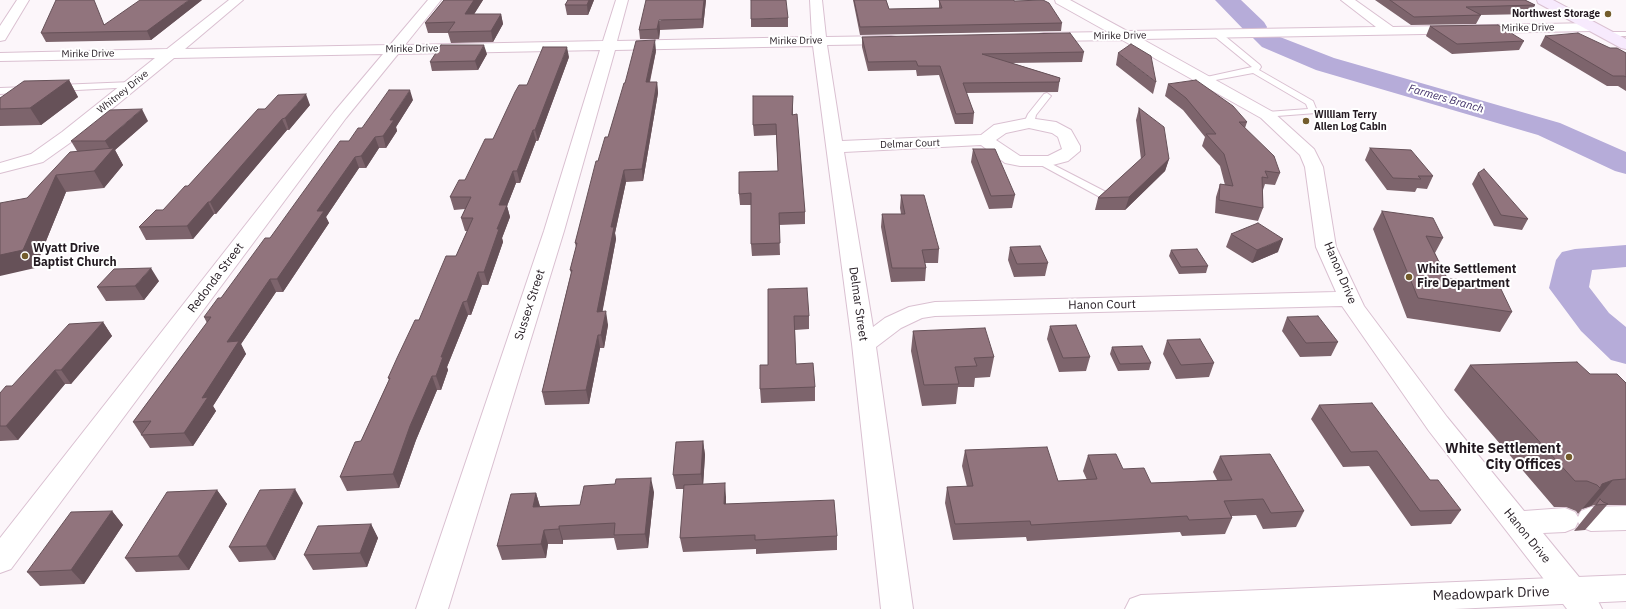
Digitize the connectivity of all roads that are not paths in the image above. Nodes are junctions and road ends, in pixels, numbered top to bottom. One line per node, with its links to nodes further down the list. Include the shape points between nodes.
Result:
1 (23, 0): 15 (street)
2 (237, 0): 22 (street, Whitney Drive)
3 (435, 0): 21 (street, Redonda Street)
4 (622, 0): 19 (street, Sussex Street)
5 (816, 0): 18 (street, Delmar Street)
6 (1061, 0): 14 (street, Hanon Drive)
7 (1347, 0): 10 (street)
8 (1544, 0): 9 (main road)
9 (1592, 27): 10 (street, Mirike Drive); 12 (main road)
10 (1389, 30): 11 (street, Mirike Drive)
11 (1217, 34): 14 (street, Mirike Drive); 24 (lane, via 1252,62 1257,67)
12 (1606, 34): 13 (lane); 20 (main road)
13 (1626, 34)
14 (1123, 36): 16 (street, Mirike Drive); 25 (street, Hanon Drive)
15 (0, 37)
16 (1029, 37)
17 (905, 39): 18 (street, Mirike Drive)
18 (819, 41): 19 (street, Mirike Drive); 32 (street, Delmar Street)
19 (609, 45): 21 (street, Mirike Drive); 43 (street, Sussex Street, via 554,231)
20 (1626, 45)
21 (395, 49): 22 (street, Mirike Drive); 40 (street, Redonda Street, via 340,115)
22 (172, 53): 23 (street, Mirike Drive); 26 (street, Whitney Drive)
23 (0, 57)
24 (1254, 70): 25 (lane); 29 (lane, via 1310,103 1313,111)
25 (1205, 80): 29 (street, Hanon Drive)
26 (132, 85): 27 (lane); 34 (street, Whitney Drive, via 37,158)
27 (0, 91)
28 (1047, 96): 30 (lane, via 1032,114)
29 (1267, 115): 36 (street, Hanon Drive, via 1308,153 1314,167 1326,247)
30 (1029, 123): 31 (street, via 1000,129); 33 (street, via 1058,129 1065,134 1071,146 1072,151 1062,157)
31 (985, 140): 32 (street, Delmar Court); 33 (street, via 1011,159)
32 (835, 147): 37 (street, Delmar Street)
33 (1042, 162): 35 (lane)
34 (0, 168)
35 (1102, 194)
36 (1349, 299): 37 (street, Hanon Court, via 935,309 917,312 893,323); 39 (street, Hanon Drive, via 1438,424)
37 (864, 344): 44 (street, Delmar Street)
38 (1626, 518): 39 (street)
39 (1517, 523): 42 (street, Hanon Drive)
40 (0, 560)
41 (1626, 588): 42 (street, Meadowpark Drive)
42 (1578, 600): 45 (street, Meadowpark Drive)
43 (432, 609)
44 (897, 609)
45 (1141, 609)

